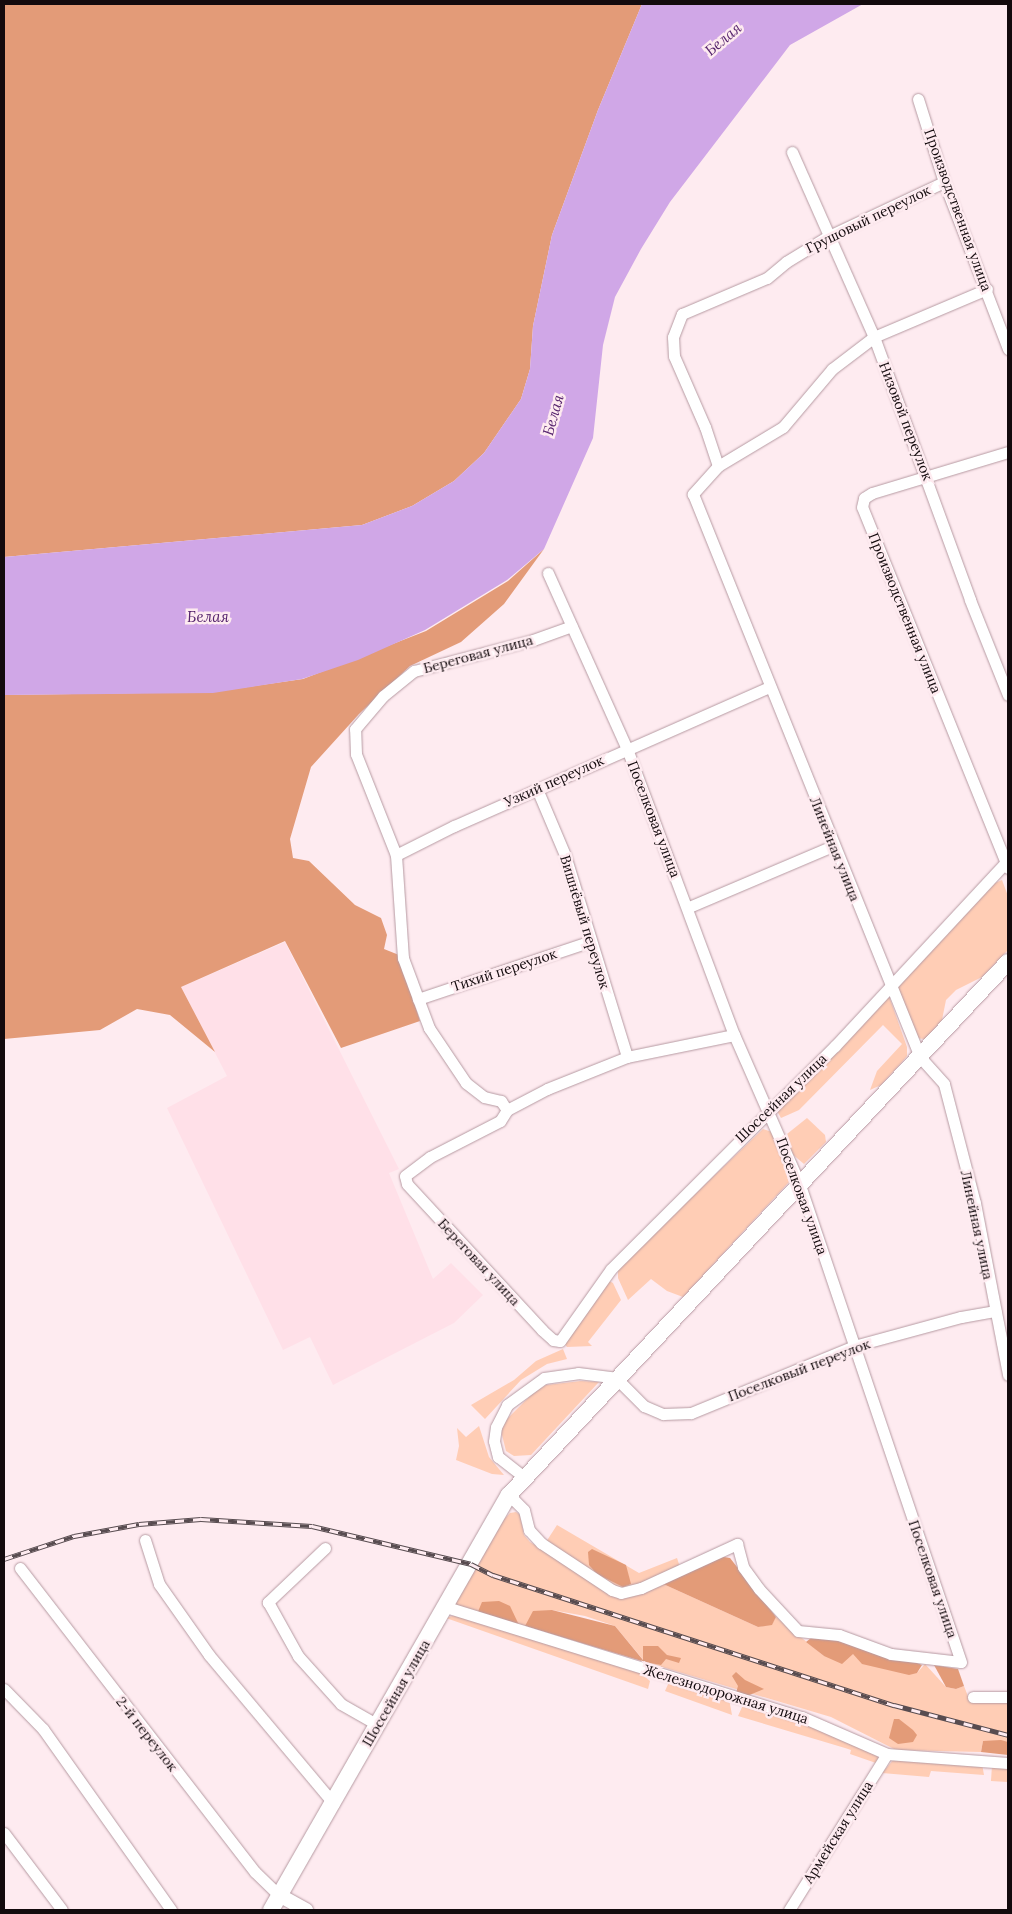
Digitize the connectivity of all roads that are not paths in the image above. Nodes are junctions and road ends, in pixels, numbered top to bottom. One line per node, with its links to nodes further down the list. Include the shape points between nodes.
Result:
1 (918, 99): 3 (street, Производственная улица)
2 (792, 152): 4 (street, Низовой переулок)
3 (944, 182): 4 (street, Грушовый переулок); 5 (street, Производственная улица)
4 (828, 236): 6 (street, Низовой переулок); 9 (street, Грушовый переулок, via 767,278 682,314 673,336 674,356)
5 (987, 289): 6 (street); 7 (street, Производственная улица)
6 (874, 337): 9 (street, via 832,369 784,427); 10 (street, Низовой переулок)
7 (1008, 349)
8 (1008, 452): 10 (street, Производственная улица)
9 (718, 466): 13 (street, Линейная улица, via 693,494)
10 (927, 475): 14 (street, Низовой переулок, via 970,600); 19 (street, Производственная улица, via 872,493 864,498 862,507)
11 (548, 573): 12 (street, Поселковая улица)
12 (572, 626): 15 (street, Поселковая улица); 18 (street, Береговая улица, via 533,640 414,671 383,696 355,729 356,754)
13 (769, 688): 15 (street, Узкий переулок); 17 (street, Линейная улица)
14 (1008, 695)
15 (627, 749): 16 (street, Узкий переулок); 20 (street, Поселковая улица)
16 (537, 789): 18 (street, Узкий переулок); 21 (street, Вишнёвый переулок, via 565,855)
17 (833, 846): 20 (street); 23 (street, Линейная улица)
18 (396, 855): 24 (street, Береговая улица, via 403,958)
19 (1008, 863): 23 (street, Шоссейная улица)
20 (689, 907): 25 (street, Поселковая улица)
21 (590, 942): 24 (street, Тихий переулок); 26 (street, Вишнёвый переулок)
22 (1008, 962): 27 (main road, Шоссейная улица)
23 (892, 986): 27 (street, Линейная улица); 28 (street, Шоссейная улица)
24 (418, 998): 29 (street, Береговая улица, via 429,1028 466,1083 484,1097 501,1101)
25 (734, 1035): 26 (street); 28 (street, Поселковая улица)
26 (627, 1057): 29 (street, via 547,1089)
27 (920, 1057): 30 (main road, Шоссейная улица); 31 (street, Линейная улица, via 944,1084 975,1203)
28 (769, 1109): 30 (street, Поселковая улица); 32 (street, Шоссейная улица, via 611,1269)
29 (507, 1110): 32 (street, Береговая улица, via 500,1121 430,1157 405,1176 407,1184 542,1330 553,1340)
30 (800, 1185): 33 (street, Поселковая улица); 35 (main road, Шоссейная улица)
31 (995, 1311): 33 (street, Поселковый переулок); 34 (street, Линейная улица)
32 (560, 1341)
33 (854, 1346): 35 (street, Поселковый переулок, via 691,1413 663,1414 644,1406); 37 (street, Поселковая улица, via 961,1662 901,1656 839,1635 798,1631 743,1567 737,1544 641,1588 621,1593 612,1590 541,1543 529,1530 524,1510)
34 (1008, 1375)
35 (616, 1378): 36 (main road, Шоссейная улица); 36 (street, via 578,1373 544,1378 508,1406 496,1426 494,1441 498,1457)
36 (524, 1477): 37 (main road, Шоссейная улица)
37 (509, 1495): 41 (main road, Шоссейная улица)
38 (145, 1540): 48 (street, via 159,1584 204,1647)
39 (325, 1548): 45 (street, via 268,1602 298,1656 341,1704)
40 (20, 1568): 50 (street, 2-й переулок, via 255,1872)
41 (446, 1607): 45 (main road, Шоссейная улица); 46 (street, Железнодорожная улица, via 802,1717)
42 (4, 1690): 52 (street, via 43,1729)
43 (973, 1697): 44 (street)
44 (1008, 1697)
45 (378, 1725): 48 (main road, Шоссейная улица)
46 (887, 1754): 47 (street, Железнодорожная улица); 55 (street, Армейская улица)
47 (1008, 1763)
48 (334, 1804): 50 (main road, Шоссейная улица)
49 (4, 1833): 51 (street)
50 (280, 1894): 53 (main road, Шоссейная улица); 54 (street)
51 (62, 1910)
52 (170, 1910)
53 (271, 1910)
54 (306, 1910)
55 (789, 1910)

